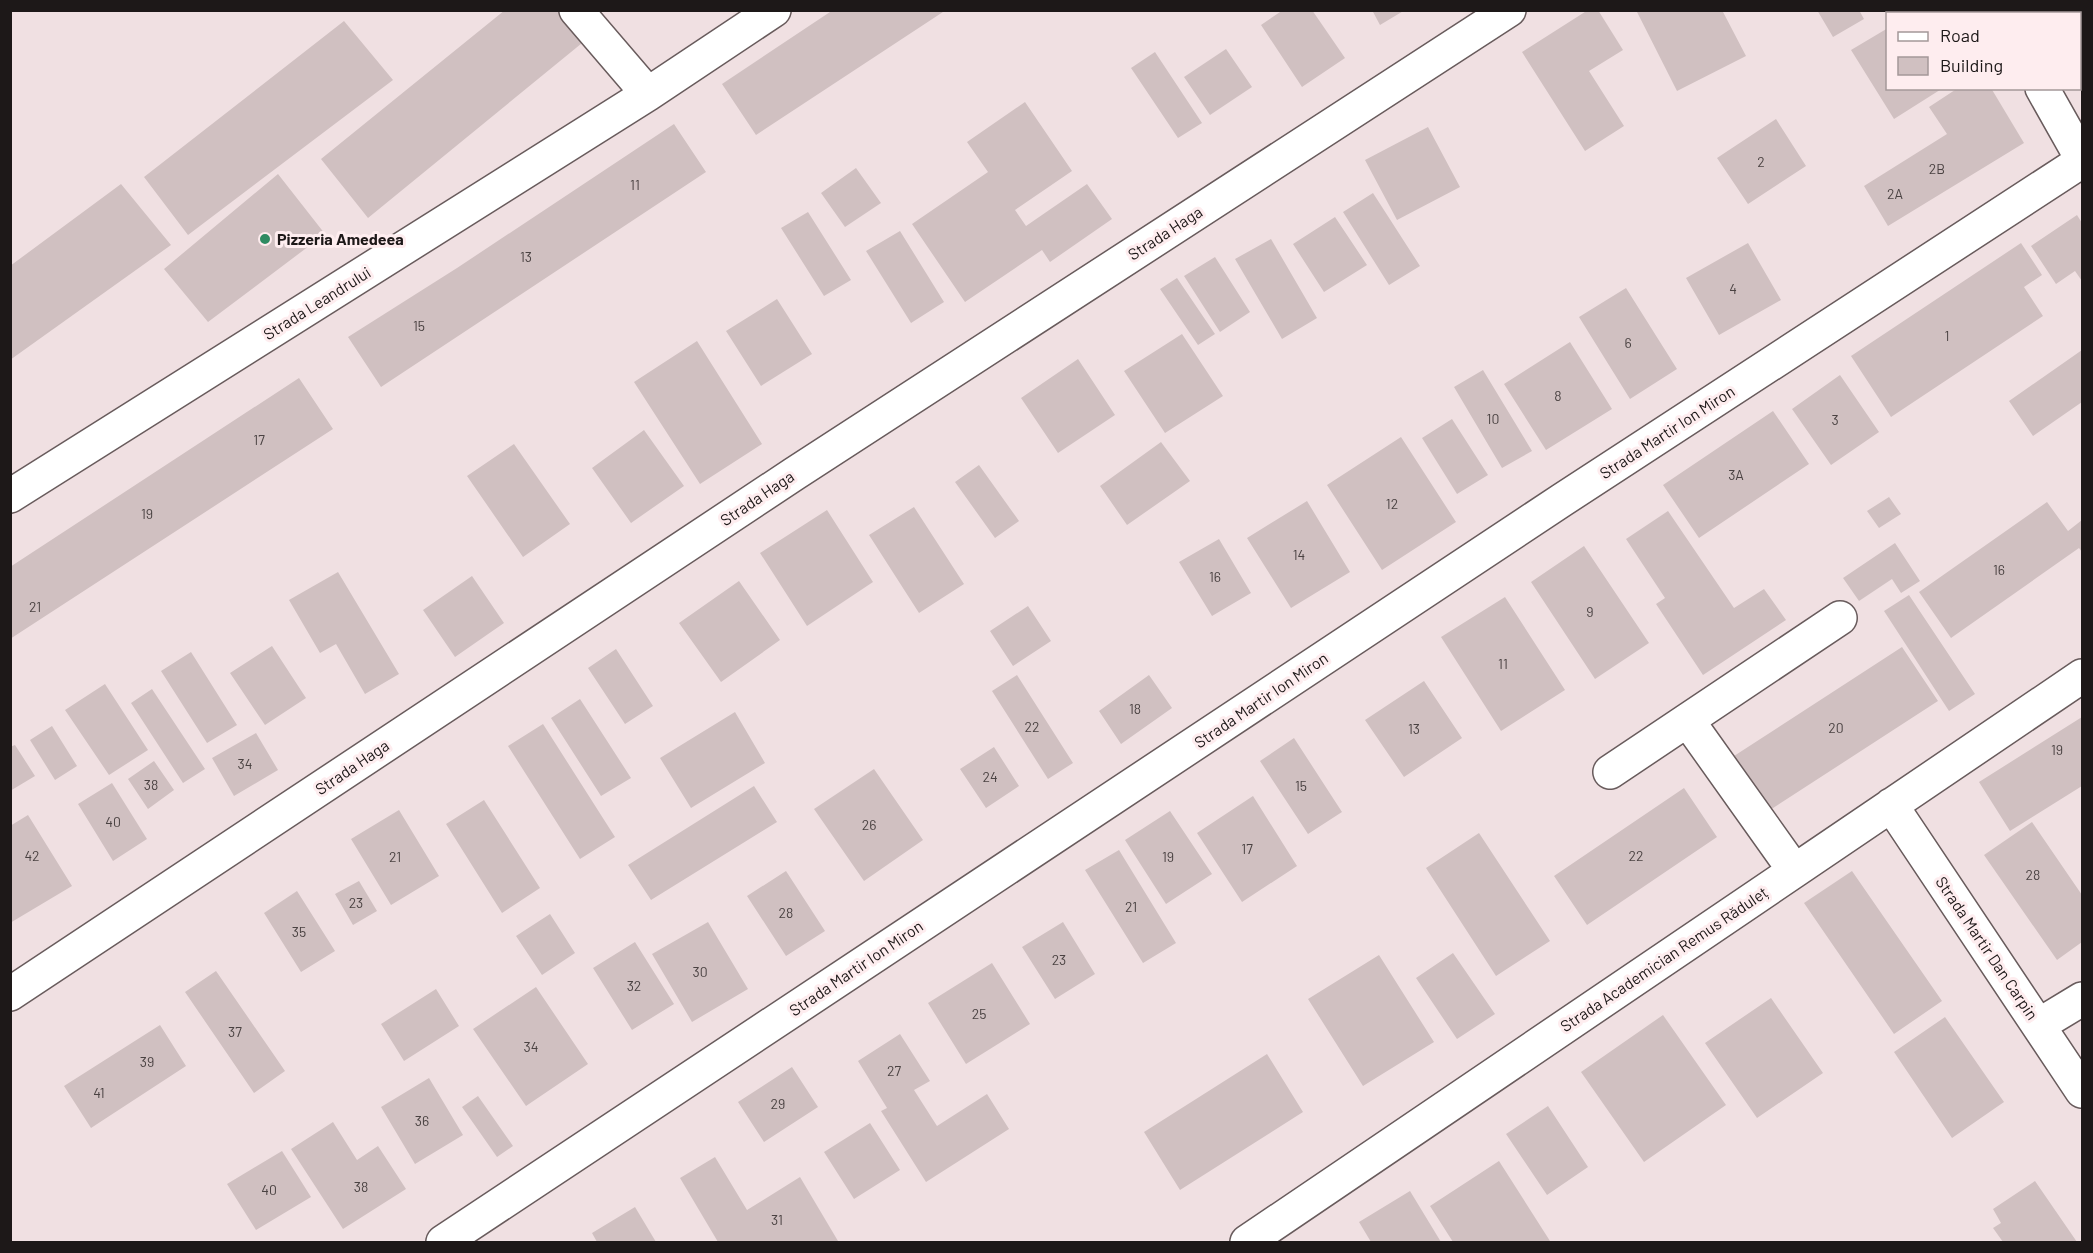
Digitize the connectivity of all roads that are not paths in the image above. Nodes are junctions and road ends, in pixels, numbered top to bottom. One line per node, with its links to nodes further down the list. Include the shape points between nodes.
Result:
1 (576, 10): 5 (street)
2 (774, 10): 5 (street, Strada Leandrului)
3 (1509, 10): 14 (street, Strada Haga, via 794,474)
4 (2043, 90): 6 (street)
5 (648, 94): 7 (street, Strada Leandrului)
6 (2082, 160): 18 (street, Strada Martir Ion Miron)
7 (10, 496)
8 (1840, 618): 10 (street)
9 (2082, 676): 12 (street, Strada Academician Remus Răduleț)
10 (1688, 721): 11 (street); 13 (street)
11 (1610, 772)
12 (1891, 805): 13 (street, Strada Academician Remus Răduleț); 16 (street, Strada Martir Dan Carpin)
13 (1794, 870): 19 (street, Strada Academician Remus Răduleț)
14 (10, 994)
15 (2082, 999): 16 (street)
16 (2038, 1025): 17 (street, Strada Martir Dan Carpin)
17 (2082, 1091)
18 (443, 1242)
19 (1247, 1242)

